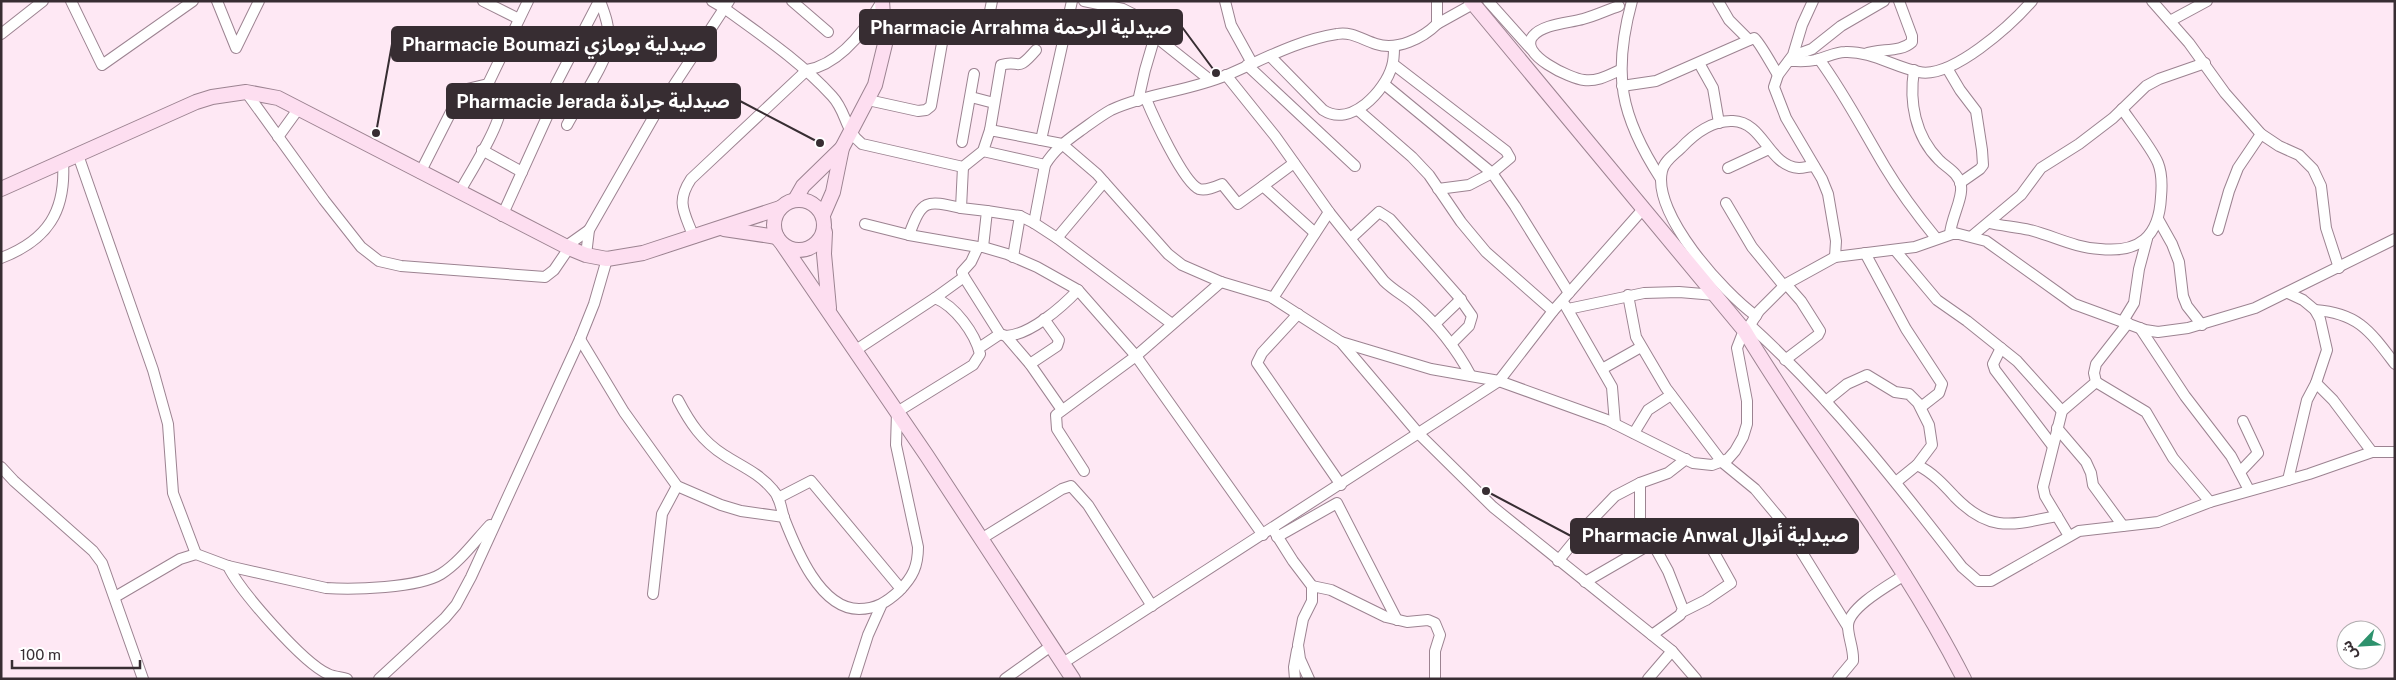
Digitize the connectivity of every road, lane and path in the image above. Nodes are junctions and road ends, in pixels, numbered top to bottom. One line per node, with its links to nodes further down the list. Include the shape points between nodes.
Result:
1 (43, 1): 35 (street)
2 (71, 1): 3 (street, via 102,65)
3 (193, 1)
4 (217, 1): 5 (street, via 236,48)
5 (259, 1)
6 (483, 1): 30 (street)
7 (528, 1): 30 (street)
8 (599, 1): 70 (street, via 606,16 610,44); 90 (street, via 556,84 551,108)
9 (792, 1): 34 (street)
10 (882, 1): 51 (street, via 871,20 840,53 818,68); 63 (main road, via 885,44)
11 (992, 1): 31 (street)
12 (1072, 1): 75 (street)
13 (1084, 1): 27 (street)
14 (1225, 1): 46 (street, via 1231,25)
15 (1437, 1): 33 (street)
16 (1641, 1): 29 (street)
17 (1718, 1): 37 (street, via 1728,20)
18 (1813, 1): 44 (street)
19 (1884, 1): 44 (street, via 1841,26 1812,49)
20 (1900, 1): 42 (street, via 1912,42 1902,48 1874,50)
21 (2032, 1): 50 (street, via 1987,41)
22 (2152, 1): 32 (street)
23 (2207, 1): 32 (street)
24 (1472, 2): 33 (street); 104 (main road)
25 (1490, 2): 41 (street)
26 (719, 3): 51 (street); 115 (street)
27 (1110, 4): 36 (street, via 1137,16)
28 (1616, 4): 29 (street); 41 (street, via 1584,19 1538,31 1530,40)
29 (1631, 6): 52 (street)
30 (519, 19): 58 (street)
31 (988, 21)
32 (2170, 21): 49 (street)
33 (1438, 24): 39 (street, via 1425,35)
34 (828, 32)
35 (1, 34)
36 (1155, 36): 57 (street); 64 (street, via 1145,70)
37 (1749, 40): 48 (street); 55 (street, via 1754,38 1760,42 1765,56)
38 (942, 43): 63 (street, via 931,106 926,110 918,112)
39 (1394, 47): 43 (street, via 1339,33); 47 (street)
40 (1036, 50): 65 (street, via 1024,64 1001,65)
41 (1532, 50): 52 (street, via 1546,63 1574,78 1596,79)
42 (1864, 55): 45 (street, via 1844,52); 53 (street)
43 (1270, 56): 46 (street); 68 (street, via 1329,114 1335,116)
44 (1791, 58): 45 (street, via 1807,62); 55 (street)
45 (1819, 59): 124 (street, via 1885,167)
46 (1249, 64): 56 (street); 86 (street)
47 (1393, 64): 59 (street); 92 (street, via 1509,154 1508,161)
48 (1699, 64): 60 (street, via 1656,81); 69 (street, via 1714,88)
49 (2205, 64): 67 (street, via 2153,82); 73 (street)
50 (1947, 68): 53 (street, via 1926,73); 95 (street, via 1976,111 1982,150 1980,170)
51 (807, 70): 72 (street, via 841,108); 121 (street, via 682,191 681,200)
52 (1620, 70): 60 (street)
53 (1914, 70): 95 (street, via 1911,100 1920,132 1933,153)
54 (974, 74): 62 (street)
55 (1778, 74): 87 (street, via 1774,87 1776,96)
56 (1226, 75): 57 (street); 84 (street)
57 (1210, 80): 64 (street)
58 (488, 84): 80 (street, via 498,94 501,107); 91 (street, via 467,90 456,102)
59 (1384, 84): 68 (street); 92 (street)
60 (1622, 86): 93 (street, via 1633,132)
61 (246, 92): 66 (main road, via 262,93); 74 (street); 82 (main road, via 196,102)
62 (971, 97): 65 (street); 76 (street)
63 (868, 100): 72 (main road)
64 (1142, 100): 77 (street, via 1112,110); 96 (street, via 1190,181 1198,188 1205,190 1222,184 1238,204)
65 (994, 103): 71 (street)
66 (299, 108): 74 (street); 91 (main road)
67 (2122, 109): 109 (street, via 2158,162 2161,192); 112 (street, via 2079,144 2041,168 2022,195)
68 (1358, 110): 98 (street, via 1412,157)
69 (1719, 123): 79 (street, via 1742,122 1758,134); 93 (street, via 1690,138 1665,164)
70 (567, 125)
71 (990, 130): 75 (street); 81 (street)
72 (849, 132): 78 (main road); 88 (street, via 868,146)
73 (2260, 134): 116 (street, via 2238,168); 137 (street, via 2299,155 2313,169 2321,186 2326,228)
74 (278, 137): 129 (street, via 361,247 379,261 401,266 545,277 554,270)
75 (1041, 140): 77 (street)
76 (962, 142)
77 (1062, 144): 85 (street); 94 (street)
78 (842, 148): 100 (main road, via 804,186); 110 (main road)
79 (1769, 149): 87 (street, via 1795,167); 89 (street)
80 (482, 150): 90 (street); 99 (street)
81 (983, 151): 85 (street); 88 (street)
82 (78, 155): 83 (main road); 217 (street, via 153,370 168,424 173,493)
83 (63, 162): 97 (main road); 135 (street, via 64,185 59,206 48,227 27,246)
84 (1294, 164): 96 (street); 106 (street)
85 (1044, 165): 111 (street)
86 (1356, 166)
87 (1814, 166): 134 (street, via 1828,194 1836,241)
88 (962, 167): 103 (street)
89 (1728, 168)
90 (522, 172): 107 (street)
91 (420, 173): 99 (main road)
92 (1492, 173): 98 (street, via 1469,185); 142 (street)
93 (1661, 179): 154 (street, via 1666,209 1686,239 1722,286)
94 (1104, 182): 122 (street); 139 (street, via 1168,254 1182,265)
95 (1960, 183): 118 (street, via 1961,195)
96 (1263, 186): 117 (street)
97 (1, 188)
98 (1438, 189): 152 (street, via 1486,252)
99 (459, 193): 107 (main road)
100 (795, 200): 102 (main road); 110 (main road, via 812,202)
101 (1726, 202): 140 (street, via 1752,247)
102 (780, 208): 114 (main road); 127 (main road, via 774,222)
103 (961, 208): 105 (street); 119 (street, via 928,203)
104 (1644, 208): 142 (street); 145 (main road)
105 (987, 211): 108 (street); 128 (street)
106 (1329, 212): 117 (street); 123 (street)
107 (502, 216): 129 (main road)
108 (1020, 216): 111 (street); 133 (street)
109 (2158, 219): 126 (street); 159 (street, via 2179,262 2187,306)
110 (824, 222): 127 (main road, via 823,236 812,247 798,250); 150 (main road)
111 (1034, 223): 122 (street)
112 (1989, 223): 120 (street); 126 (street, via 2030,230 2070,244 2098,249 2118,250)
113 (865, 224): 119 (street)
114 (721, 228): 121 (main road); 127 (main road)
115 (588, 230): 129 (street); 132 (street)
116 (2218, 230)
117 (1315, 233): 147 (street)
118 (1950, 234): 120 (street); 124 (street)
119 (909, 235): 128 (street)
120 (1972, 236): 156 (street, via 1986,241 2074,304)
121 (694, 238): 136 (main road, via 643,253)
122 (1057, 238): 157 (street)
123 (1351, 238): 148 (street, via 1374,215 1384,214); 158 (street, via 1384,281)
124 (1936, 238): 130 (street, via 1915,247)
125 (2395, 238): 137 (street)
126 (2147, 239): 156 (street, via 2134,302)
127 (780, 241): 150 (main road)
128 (980, 247): 133 (street); 138 (street, via 962,272)
129 (567, 248): 132 (main road)
130 (1895, 250): 131 (street); 168 (street, via 1937,300)
131 (1865, 254): 134 (street); 182 (street, via 1906,329 1942,384 1940,393)
132 (586, 255): 136 (main road)
133 (1013, 257): 141 (street, via 1061,278)
134 (1835, 257): 140 (street)
135 (1, 258)
136 (607, 259): 163 (street)
137 (2339, 268): 143 (street)
138 (964, 277): 146 (street); 162 (street)
139 (1221, 282): 147 (street); 157 (street)
140 (1785, 285): 154 (street); 171 (street, via 1801,301 1820,331)
141 (1078, 290): 155 (street); 170 (street)
142 (1569, 292): 149 (street)
143 (2288, 293): 151 (street, via 2304,300); 159 (street, via 2255,308)
144 (1628, 295): 145 (street, via 1661,292); 149 (street); 166 (street, via 1632,325)
145 (1715, 295): 161 (main road)
146 (935, 298): 167 (street, via 952,308); 169 (street)
147 (1273, 298): 153 (street)
148 (1461, 299): 158 (street); 165 (street, via 1472,320)
149 (1565, 305): 152 (street); 174 (street)
150 (829, 309): 169 (main road)
151 (2315, 310): 173 (street, via 2336,311 2366,328); 178 (street, via 2327,350)
152 (1553, 311): 176 (street)
153 (1298, 314): 164 (street); 203 (street, via 1256,363)
154 (1756, 316): 161 (street)
155 (1044, 319): 162 (street, via 1013,336); 172 (street, via 1058,340 1057,346)
156 (2126, 322): 160 (street); 177 (street, via 2096,364)
157 (1172, 324): 170 (street)
158 (1435, 324): 165 (street)
159 (2202, 325): 160 (street, via 2158,332)
160 (2140, 328): 199 (street)
161 (1746, 329): 171 (street, via 1753,328); 195 (street, via 1737,348 1747,401 1747,424 1739,445); 220 (main road, via 1778,387)
162 (1003, 335): 167 (street); 172 (street)
163 (580, 339): 204 (street, via 624,412); 210 (street)
164 (1341, 342): 175 (street, via 1431,369); 190 (street)
165 (1451, 344): 175 (street)
166 (1641, 347): 174 (street); 179 (street)
167 (979, 348): 185 (street, via 979,359 972,365)
168 (2001, 348): 184 (street); 191 (street, via 1993,364 1995,370)
169 (856, 350): 185 (main road)
170 (1136, 356): 183 (street); 213 (street)
171 (1785, 360): 181 (street)
172 (1030, 364): 183 (street)
173 (2395, 364)
174 (1602, 369): 187 (street, via 1613,394)
175 (1471, 376): 176 (street)
176 (1499, 381): 187 (street); 190 (street)
177 (2096, 382): 184 (street); 207 (street, via 2146,412 2173,458)
178 (2316, 382): 192 (street); 200 (street, via 2307,400)
179 (1671, 395): 189 (street, via 1648,410); 195 (street)
180 (678, 400): 206 (street, via 702,437 724,455 760,476)
181 (1826, 401): 182 (street, via 1847,384 1867,375 1895,392 1909,394); 201 (street)
182 (1921, 407): 196 (street, via 1933,441)
183 (1062, 410): 198 (street, via 1056,415 1057,429)
184 (2062, 411): 188 (street)
185 (897, 412): 215 (main road); 223 (street, via 896,446 918,547 918,563)
186 (2243, 422): 199 (street, via 2258,453)
187 (1615, 424): 189 (street)
188 (2057, 428): 191 (street); 211 (street, via 2086,462 2093,485)
189 (1634, 433): 194 (street)
190 (1419, 434): 203 (street); 218 (street, via 1493,507)
191 (2052, 446): 209 (street, via 2043,487)
192 (2372, 452): 193 (street); 200 (street)
193 (2395, 452)
194 (1686, 459): 195 (street, via 1712,465); 202 (street, via 1668,473)
195 (1722, 462): 230 (street, via 1755,489 1785,525)
196 (1917, 465): 201 (street); 209 (street, via 1980,518 2006,525)
197 (1, 467): 225 (street, via 93,551 102,563)
198 (1084, 471)
199 (2240, 472): 205 (street)
200 (2288, 480): 205 (street)
201 (1896, 482): 214 (street, via 1962,567 1978,581 2000,577)
202 (1640, 483): 216 (street, via 1640,520); 218 (street, via 1610,501)
203 (1341, 485): 212 (street)
204 (677, 486): 208 (street, via 720,505); 224 (street, via 662,514)
205 (2249, 490): 207 (street)
206 (778, 498): 208 (street); 223 (street, via 811,481)
207 (2210, 502): 211 (street, via 2158,522)
208 (784, 516): 226 (street, via 805,564 833,602 855,609)
209 (2057, 516): 214 (street)
210 (496, 520): 219 (street, via 442,574 418,583 326,588); 239 (street, via 456,605)
211 (2123, 526): 214 (street, via 2079,531)
212 (1275, 533): 213 (street); 222 (street); 229 (street, via 1337,504)
213 (1263, 535): 227 (street)
214 (2069, 536)
215 (981, 540): 227 (street, via 1071,486 1088,506); 233 (main road)
216 (1653, 542): 221 (street); 228 (street, via 1678,591); 228 (street, via 1673,532 1700,534 1708,540 1730,578 1731,583 1727,587)
217 (196, 554): 219 (street); 225 (street, via 180,559)
218 (1558, 561): 221 (street)
219 (228, 566): 236 (street, via 240,587 290,642)
220 (1906, 574): 230 (street, via 1858,608 1849,619); 249 (main road)
221 (1585, 582): 231 (street)
222 (1312, 586): 229 (street, via 1331,590); 232 (street, via 1312,601 1303,619)
223 (901, 589): 226 (street)
224 (653, 594)
225 (115, 597): 237 (street)
226 (881, 606): 240 (street)
227 (1152, 606): 235 (street)
228 (1682, 612): 231 (street)
229 (1397, 620): 245 (street, via 1428,620 1438,626)
230 (1848, 627): 248 (street, via 1853,661)
231 (1652, 635): 234 (street)
232 (1298, 645): 243 (street, via 1294,658); 244 (street)
233 (1051, 646): 235 (main road); 241 (street)
234 (1672, 651): 246 (street); 247 (street)
235 (1063, 664): 242 (main road)
236 (327, 676): 238 (street)
237 (143, 679)
238 (347, 679)
239 (379, 679)
240 (854, 679)
241 (1005, 679)
242 (1073, 679)
243 (1295, 679)
244 (1309, 679)
245 (1435, 679)
246 (1648, 679)
247 (1696, 679)
248 (1838, 679)
249 (1964, 679)

